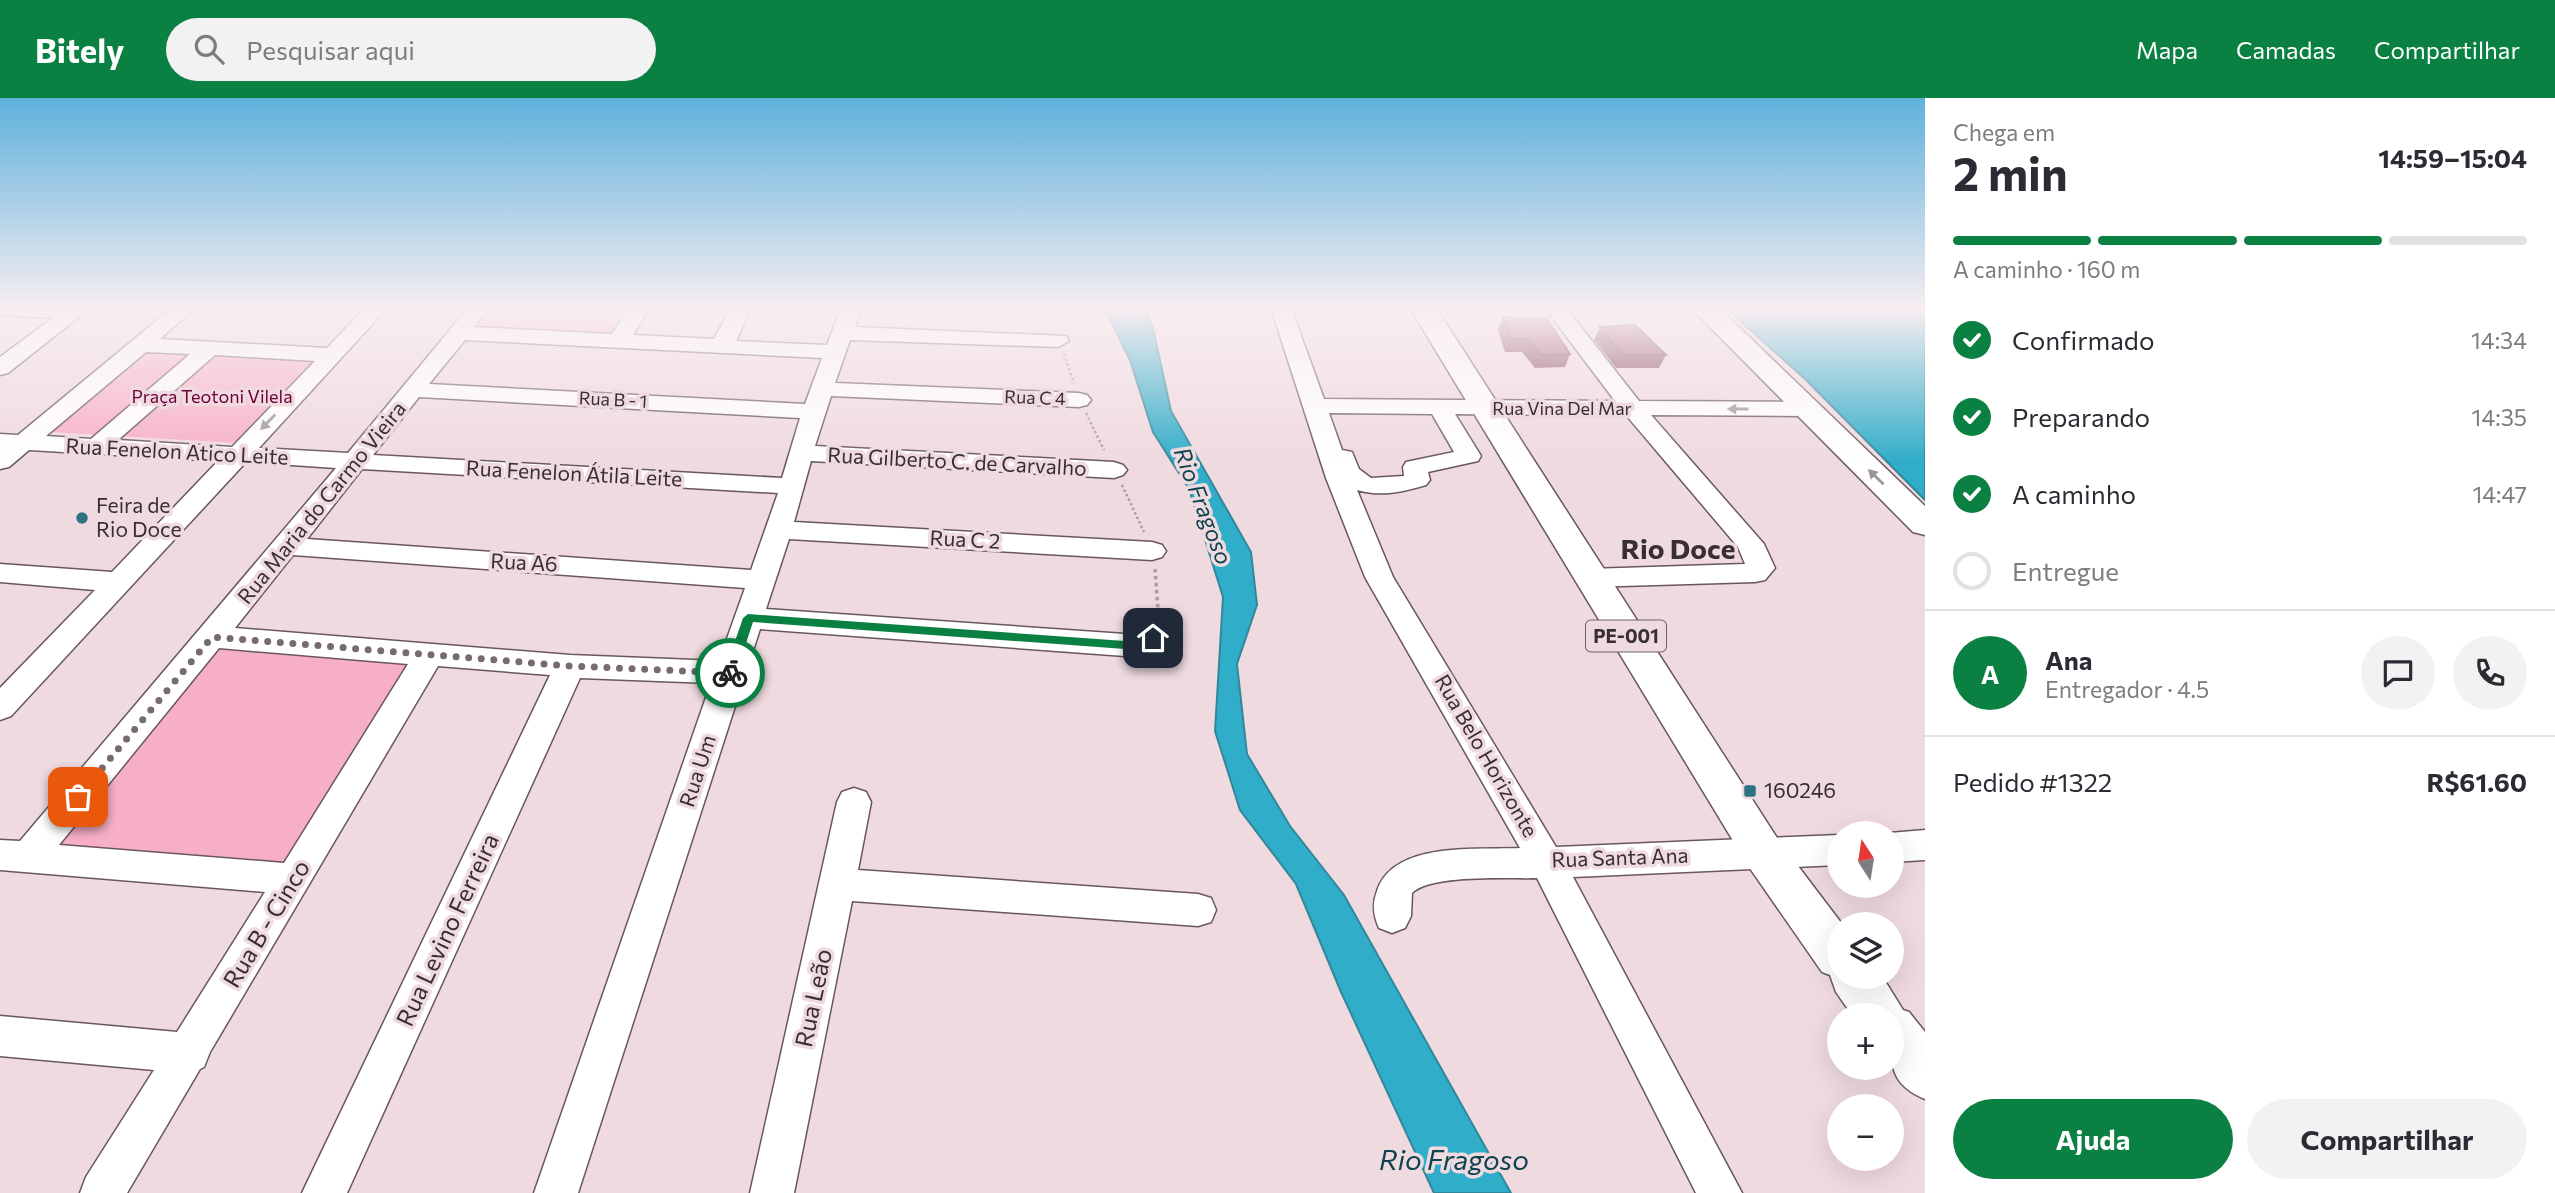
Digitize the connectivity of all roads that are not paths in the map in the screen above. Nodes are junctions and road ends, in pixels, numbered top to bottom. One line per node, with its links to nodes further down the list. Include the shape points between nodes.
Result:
1 (124, 359): 20 (street)
2 (197, 359): 21 (street)
3 (328, 359): 22 (street, one-way to 22)
4 (438, 359): 11 (street, Rua Maria do Carmo Vieira)
5 (832, 359): 10 (street, Rua Um)
6 (1302, 359): 18 (street, Rua Belo Horizonte)
7 (1454, 359): 14 (main road, PE-001)
8 (1594, 359): 15 (street)
9 (1756, 359): 16 (main road)
10 (822, 389): 12 (street, Rua C 4); 17 (street, Rua Um)
11 (413, 390): 17 (street, Rua B - 1); 24 (street, Rua Maria do Carmo Vieira)
12 (1079, 400)
13 (1440, 408): 14 (street, Rua Vina Del Mar); 18 (street, Rua Vina Del Mar); 18 (street, via 1469,456 1415,467 1418,480 1400,485 1366,486 1354,481 1346,472)
14 (1484, 409): 15 (street, Rua Vina Del Mar); 32 (main road, PE-001)
15 (1633, 409): 16 (street, Rua Vina Del Mar, one-way to 15); 32 (street, via 1750,544 1761,568 1755,573)
16 (1807, 409): 27 (main road, one-way to 16)
17 (813, 412): 25 (street, Rua Um)
18 (1327, 418): 48 (street, Rua Belo Horizonte, via 1360,537 1378,577)
19 (0, 441): 20 (street, Rua Fenelon Atico Leite)
20 (25, 442): 21 (street, Rua Fenelon Atico Leite); 23 (street)
21 (96, 447): 22 (street, Rua Fenelon Atico Leite)
22 (237, 455): 24 (street, Rua Fenelon Atico Leite); 34 (street)
23 (0, 462)
24 (355, 463): 25 (street, Rua Fenelon Átila Leite); 29 (street, Rua Maria do Carmo Vieira)
25 (796, 470): 26 (street, Rua Gilberto C. de Carvalho); 28 (street, Rua Um)
26 (1114, 470)
27 (1925, 525)
28 (778, 530): 30 (street, Rua C 2); 33 (street, Rua Um)
29 (286, 546): 33 (street, Rua A6); 37 (street, Rua Maria do Carmo Vieira)
30 (1152, 551)
31 (0, 573): 34 (street)
32 (1589, 578): 46 (main road, PE-001)
33 (761, 580): 35 (street, Rua Um)
34 (119, 582): 41 (street)
35 (748, 618): 36 (street, via 1125,645 1153,638); 40 (street, Rua Um)
36 (1157, 630)
37 (212, 637): 38 (street); 47 (street, Rua Maria do Carmo Vieira)
38 (429, 655): 39 (street); 49 (street, Rua B - Cinco)
39 (570, 666): 40 (street); 59 (street, Rua Levino Ferreira)
40 (730, 673): 60 (street, Rua Um)
41 (0, 708)
42 (854, 802): 50 (street, Rua Leão)
43 (1925, 845): 44 (street)
44 (1904, 846)
45 (1827, 851): 46 (street, Rua Santa Ana)
46 (1764, 854): 48 (street, Rua Santa Ana); 53 (main road, PE-001)
47 (14, 856): 49 (street)
48 (1546, 861): 52 (street, Rua Santa Ana, via 1417,871 1400,880 1391,894); 62 (street, Rua Belo Horizonte)
49 (293, 879): 56 (street, Rua B - Cinco)
50 (838, 884): 51 (street); 61 (street, Rua Leão)
51 (1198, 910)
52 (1392, 916)
53 (1827, 941)
54 (0, 1036): 56 (street)
55 (1904, 1045): 57 (main road)
56 (190, 1053): 58 (street, Rua B - Cinco)
57 (1925, 1074)
58 (102, 1193)
59 (324, 1193)
60 (556, 1193)
61 (772, 1193)
62 (1720, 1193)

